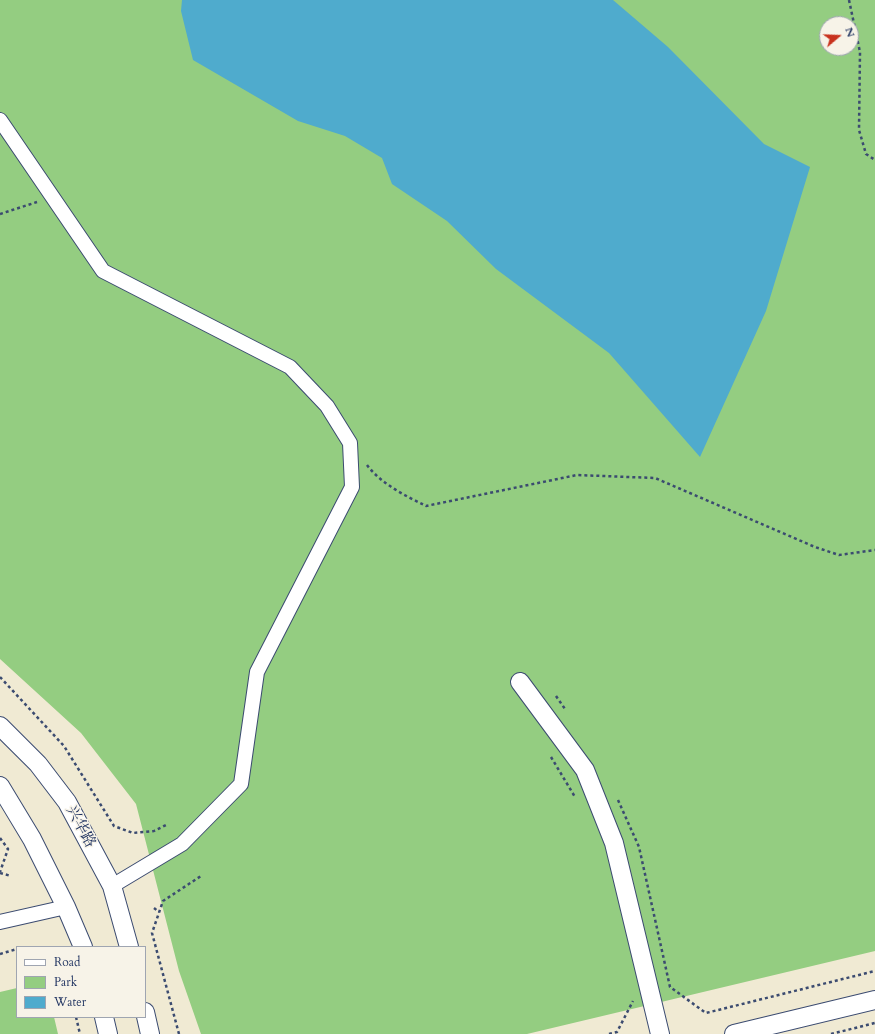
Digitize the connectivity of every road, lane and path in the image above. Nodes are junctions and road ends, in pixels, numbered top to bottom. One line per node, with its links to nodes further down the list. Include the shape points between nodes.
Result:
1 (849, 0): 3 (path, via 860,52 859,130 866,154)
2 (0, 120): 4 (street)
3 (875, 160)
4 (53, 198): 5 (path); 6 (street, via 103,270 290,368 327,406)
5 (0, 214)
6 (350, 443): 7 (path, via 373,473 406,496 426,506 577,475 654,478 815,547 840,555); 22 (street, via 352,487 257,672 241,784 182,844)
7 (875, 550)
8 (0, 677): 17 (path, via 64,746 114,826 133,833 154,831)
9 (520, 682): 43 (street, via 585,770 614,843)
10 (556, 696): 11 (path)
11 (569, 716)
12 (0, 726): 22 (street, 兴华路, via 38,764 67,802)
13 (549, 755): 16 (path)
14 (0, 786): 23 (street, via 32,839)
15 (615, 793): 31 (path, via 639,847 670,987 706,1013)
16 (578, 803)
17 (168, 824)
18 (0, 838): 19 (path, via 8,849)
19 (0, 872): 20 (path)
20 (11, 876)
21 (201, 876): 25 (path, via 163,901)
22 (112, 886): 28 (street, 兴华路)
23 (66, 907): 26 (street); 27 (street)
24 (154, 908): 25 (path)
25 (159, 912): 41 (path, via 152,933)
26 (0, 922)
27 (83, 946)
28 (130, 946)
29 (16, 949): 30 (path)
30 (0, 954)
31 (875, 972)
32 (636, 996): 42 (path, via 617,1032)
33 (875, 1000): 44 (street)
34 (146, 1016): 40 (street)
35 (76, 1018): 38 (path)
36 (104, 1018): 39 (street)
37 (875, 1023): 45 (path)
38 (80, 1034)
39 (108, 1034)
40 (150, 1034)
41 (178, 1034)
42 (608, 1034)
43 (660, 1034)
44 (734, 1034)
45 (831, 1034)

